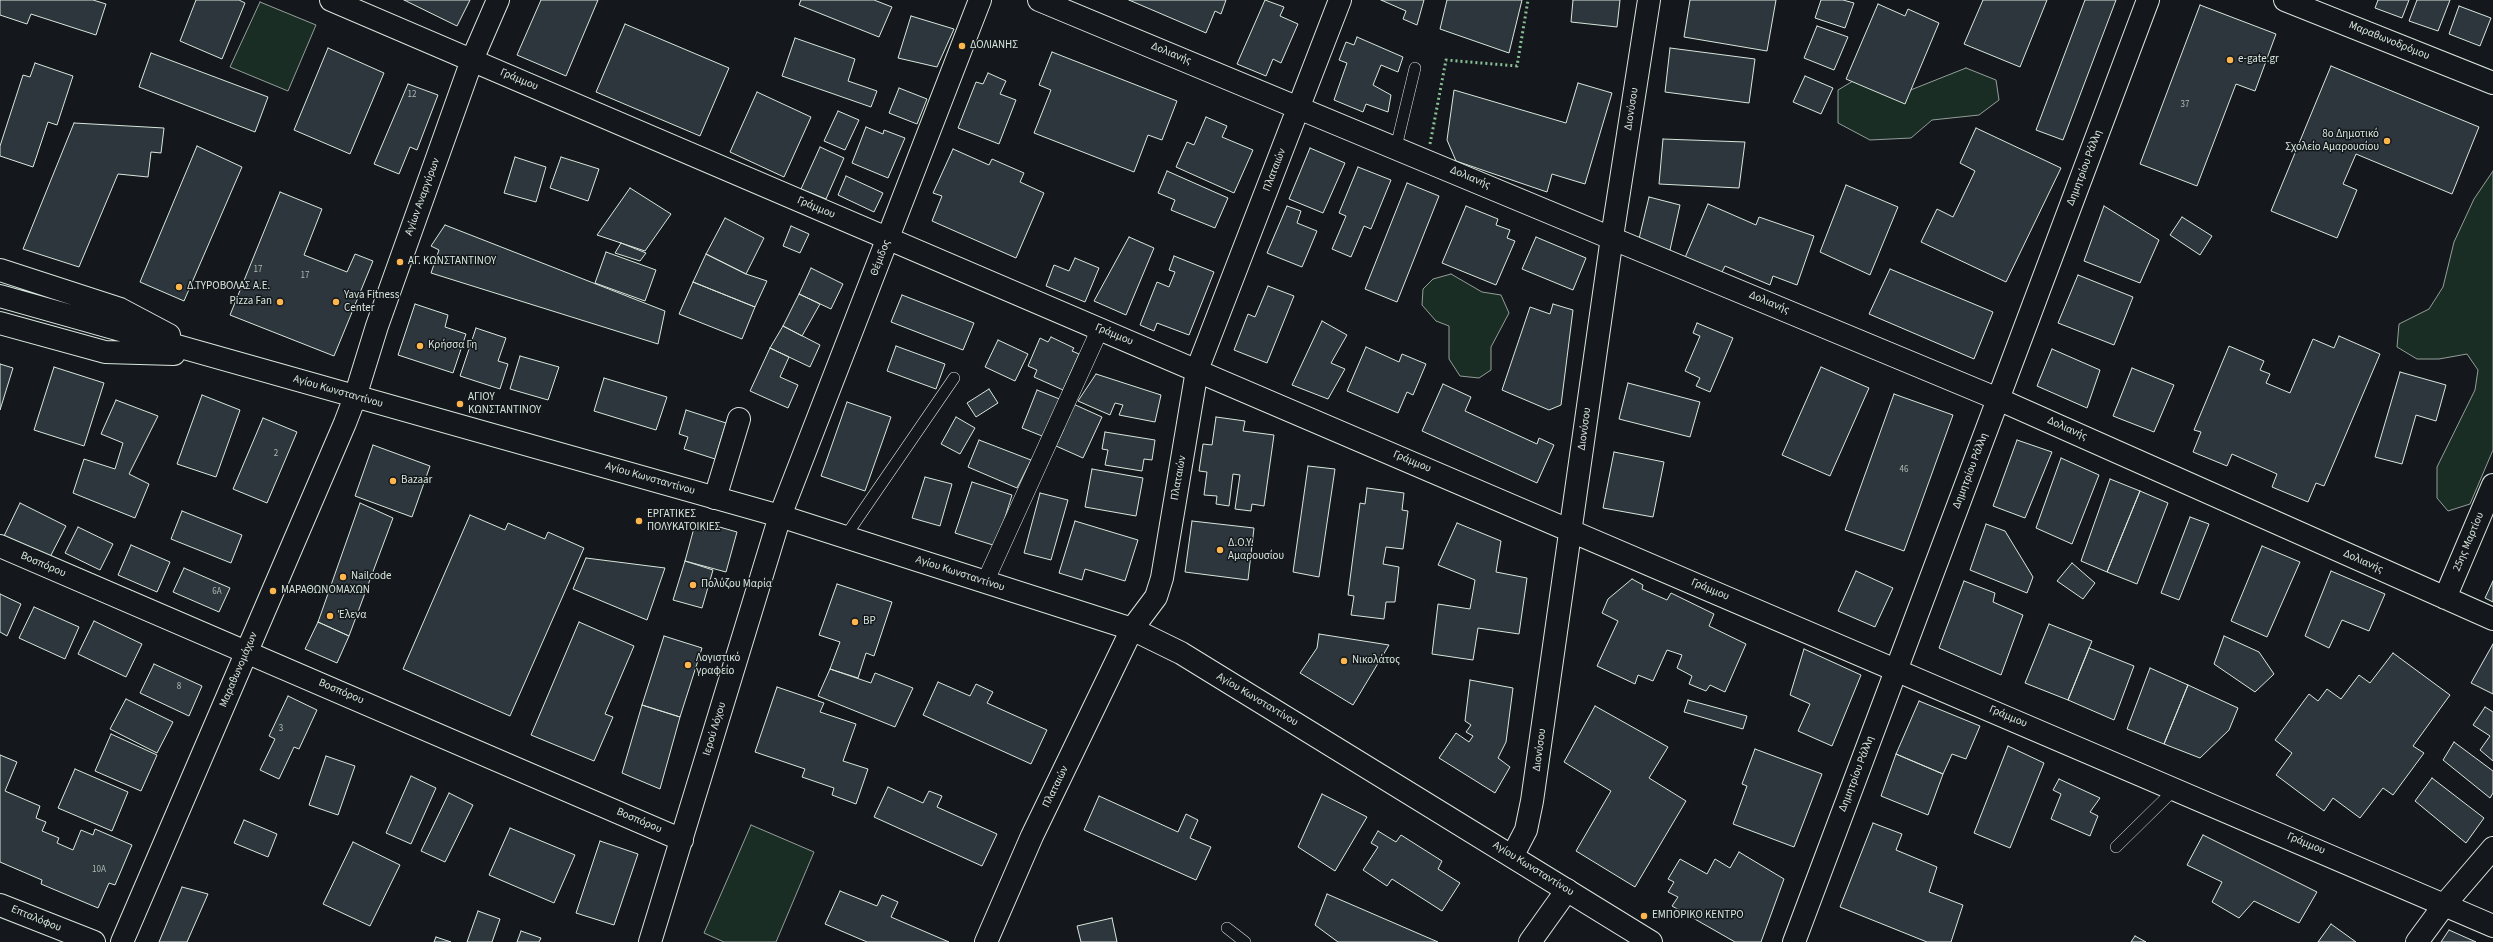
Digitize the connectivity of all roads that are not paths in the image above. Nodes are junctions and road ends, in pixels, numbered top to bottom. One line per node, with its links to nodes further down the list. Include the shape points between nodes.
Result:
1 (331, 0): 9 (street, Γράμμου)
2 (498, 0): 9 (street, Αγίων Αναργύρων)
3 (980, 0): 15 (street, Θέμιδος)
4 (1039, 0): 12 (street, Δολιανής)
5 (1340, 0): 12 (street, Πλαταιών)
6 (1649, 0): 14 (street, Διονύσου)
7 (2148, 0): 24 (street, Δημητρίου Ράλλη)
8 (2284, 0): 11 (street, Μαραθωνοδρόμου)
9 (472, 60): 15 (street, Γράμμου); 23 (street, Αγίων Αναργύρων, via 379,319)
10 (1415, 68): 13 (lane)
11 (2493, 83)
12 (1300, 107): 13 (street, Δολιανής); 21 (street, Πλαταιών)
13 (1396, 147): 14 (street, Δολιανής)
14 (1612, 237): 24 (street, Δολιανής); 29 (street, Διονύσου)
15 (888, 238): 19 (street, Γράμμου); 28 (street, Θέμιδος)
16 (0, 270): 20 (street, Αγίου Κωνσταντίνου, via 120,309)
17 (0, 296): 20 (street, Αγίου Κωνσταντίνου)
18 (0, 323): 20 (street, Αγίου Κωνσταντίνου, via 105,352)
19 (1100, 329): 21 (street, Γράμμου); 32 (street)
20 (205, 354): 23 (street, Αγίου Κωνσταντίνου)
21 (1197, 370): 29 (street, Γράμμου); 35 (street, Πλαταιών, via 1162,578 1156,597)
22 (954, 378): 30 (lane)
23 (355, 397): 27 (street, Αγίου Κωνσταντίνου); 36 (street, Μαραθωνομάχων)
24 (1998, 399): 33 (street, Δολιανής); 37 (street, Δημητρίου Ράλλη)
25 (739, 419): 27 (street)
26 (2493, 485): 33 (street, 25ης Μαρτίου)
27 (715, 498): 28 (street, Αγίου Κωνσταντίνου)
28 (780, 516): 30 (street, Αγίου Κωνσταντίνου); 39 (street, Ιερού Λόχου)
29 (1571, 530): 37 (street, Γράμμου); 42 (street, Διονύσου, via 1531,807 1526,830)
30 (845, 537): 32 (street, Αγίου Κωνσταντίνου)
31 (0, 546): 36 (street, Βοσπόρου)
32 (985, 582): 35 (street, Αγίου Κωνσταντίνου)
33 (2445, 598): 34 (street, Δολιανής)
34 (2493, 619)
35 (1132, 629): 42 (street, Αγίου Κωνσταντίνου, via 1181,653); 51 (street, Πλαταιών, via 1032,836)
36 (247, 651): 39 (street, Βοσπόρου); 49 (street, Μαραθωνομάχων)
37 (1896, 669): 38 (street, Γράμμου); 55 (street, Δημητρίου Ράλλη)
38 (2176, 788): 40 (lane); 44 (street, Γράμμου)
39 (682, 840): 50 (street, Ιερού Λόχου)
40 (2116, 847)
41 (2493, 848): 44 (street)
42 (1513, 855): 43 (street, Αγίου Κωνσταντίνου)
43 (1567, 890): 53 (street); 54 (street, Αγίου Κωνσταντίνου)
44 (2446, 904): 46 (street, Γράμμου); 56 (street)
45 (0, 905): 48 (street, Επταλόφου)
46 (2493, 926)
47 (1227, 928): 52 (lane)
48 (94, 942)
49 (122, 942)
50 (650, 942)
51 (986, 942)
52 (1245, 942)
53 (1530, 942)
54 (1651, 942)
55 (1794, 942)
56 (2417, 942)

